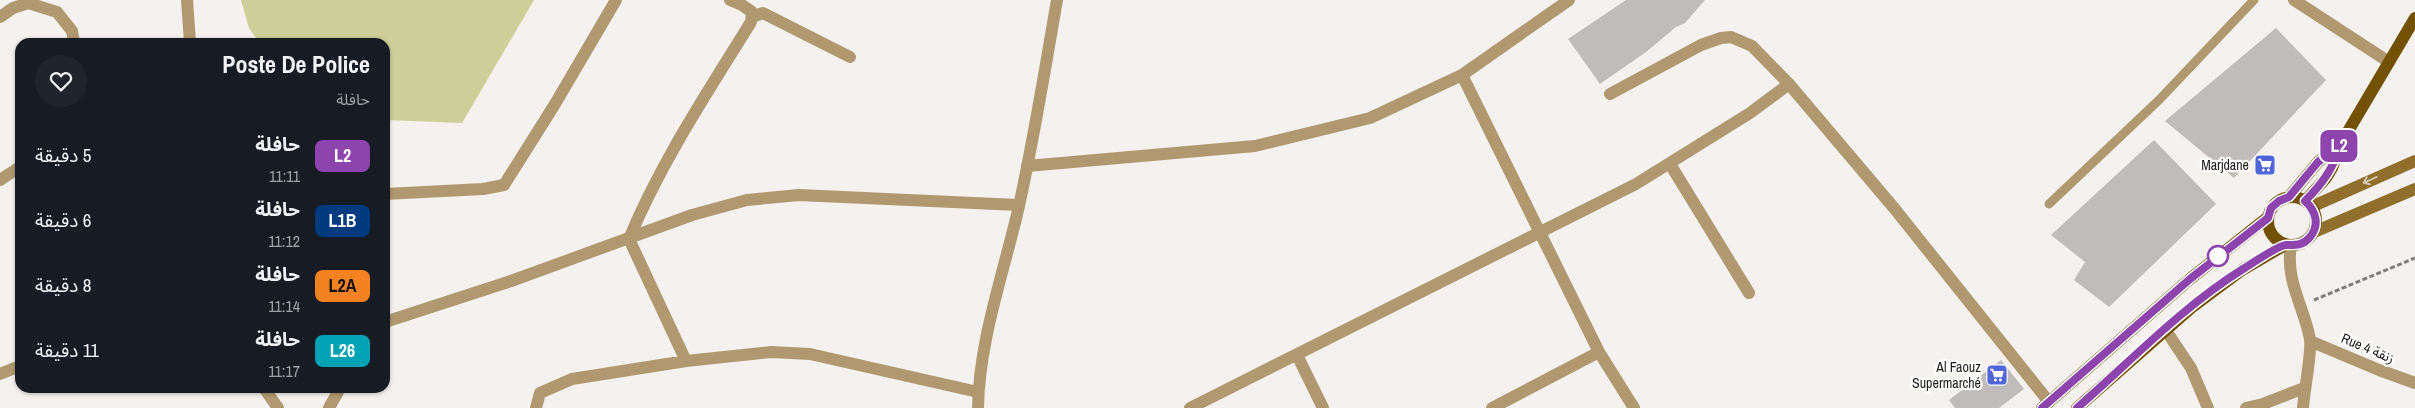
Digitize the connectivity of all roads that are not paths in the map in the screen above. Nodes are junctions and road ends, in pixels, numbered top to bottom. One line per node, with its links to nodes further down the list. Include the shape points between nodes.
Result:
1 (187, 0): 12 (street)
2 (616, 0): 25 (street, via 504,185)
3 (730, 0): 9 (street, via 749,8)
4 (1057, 0): 21 (street)
5 (1569, 0): 15 (street)
6 (2254, 0): 27 (lane, via 2160,100)
7 (2294, 0): 14 (street)
8 (0, 17): 11 (street, via 28,3 57,12 72,31)
9 (752, 17): 13 (street, via 764,12); 33 (street, via 680,137 646,199)
10 (2415, 18): 14 (main road)
11 (73, 38)
12 (190, 38)
13 (850, 57)
14 (2389, 62): 18 (main road)
15 (1462, 75): 21 (street, via 1370,118 1255,146); 32 (street)
16 (1789, 84): 17 (street, via 1752,46 1731,37 1701,45); 20 (street); 49 (street, via 1894,208)
17 (1610, 94)
18 (2340, 145): 26 (main road, via 2318,162); 28 (main road, via 2329,173)
19 (2415, 161): 28 (main road, one-way to 28)
20 (1670, 164): 32 (street); 35 (street)
21 (1027, 166): 29 (street)
22 (15, 170): 23 (street)
23 (0, 180)
24 (2415, 189): 31 (main road)
25 (390, 194)
26 (2289, 197): 28 (main road); 30 (main road, via 2271,208)
27 (2050, 204)
28 (2308, 204): 31 (main road, via 2316,223)
29 (1019, 205): 33 (street, via 798,195 747,200 692,215); 46 (street, via 995,302)
30 (2268, 218): 34 (main road, via 2271,235); 49 (main road, via 2190,279)
31 (2314, 232): 34 (main road, via 2300,244)
32 (1541, 234): 39 (street); 40 (street)
33 (629, 239): 36 (street, via 511,282); 41 (street)
34 (2288, 245): 37 (main road, via 2242,270); 38 (street, via 2290,274)
35 (1749, 293)
36 (390, 320)
37 (2165, 329): 58 (main road); 59 (street, via 2191,368)
38 (2310, 340): 44 (street, Rue 4 زنقة); 45 (street)
39 (1599, 352): 56 (street); 57 (street)
40 (1297, 355): 54 (street); 55 (street)
41 (686, 361): 46 (street, via 771,352 810,354); 52 (street, via 561,382 540,393)
42 (15, 368): 43 (street)
43 (0, 374)
44 (2415, 383)
45 (2304, 388): 60 (street); 61 (street)
46 (978, 392): 53 (street)
47 (268, 393): 50 (street)
48 (337, 393): 51 (street)
49 (2045, 405)
50 (278, 408)
51 (329, 408)
52 (536, 408)
53 (978, 408)
54 (1190, 408)
55 (1323, 408)
56 (1492, 408)
57 (1634, 408)
58 (2077, 408)
59 (2208, 408)
60 (2246, 408)
61 (2303, 408)

